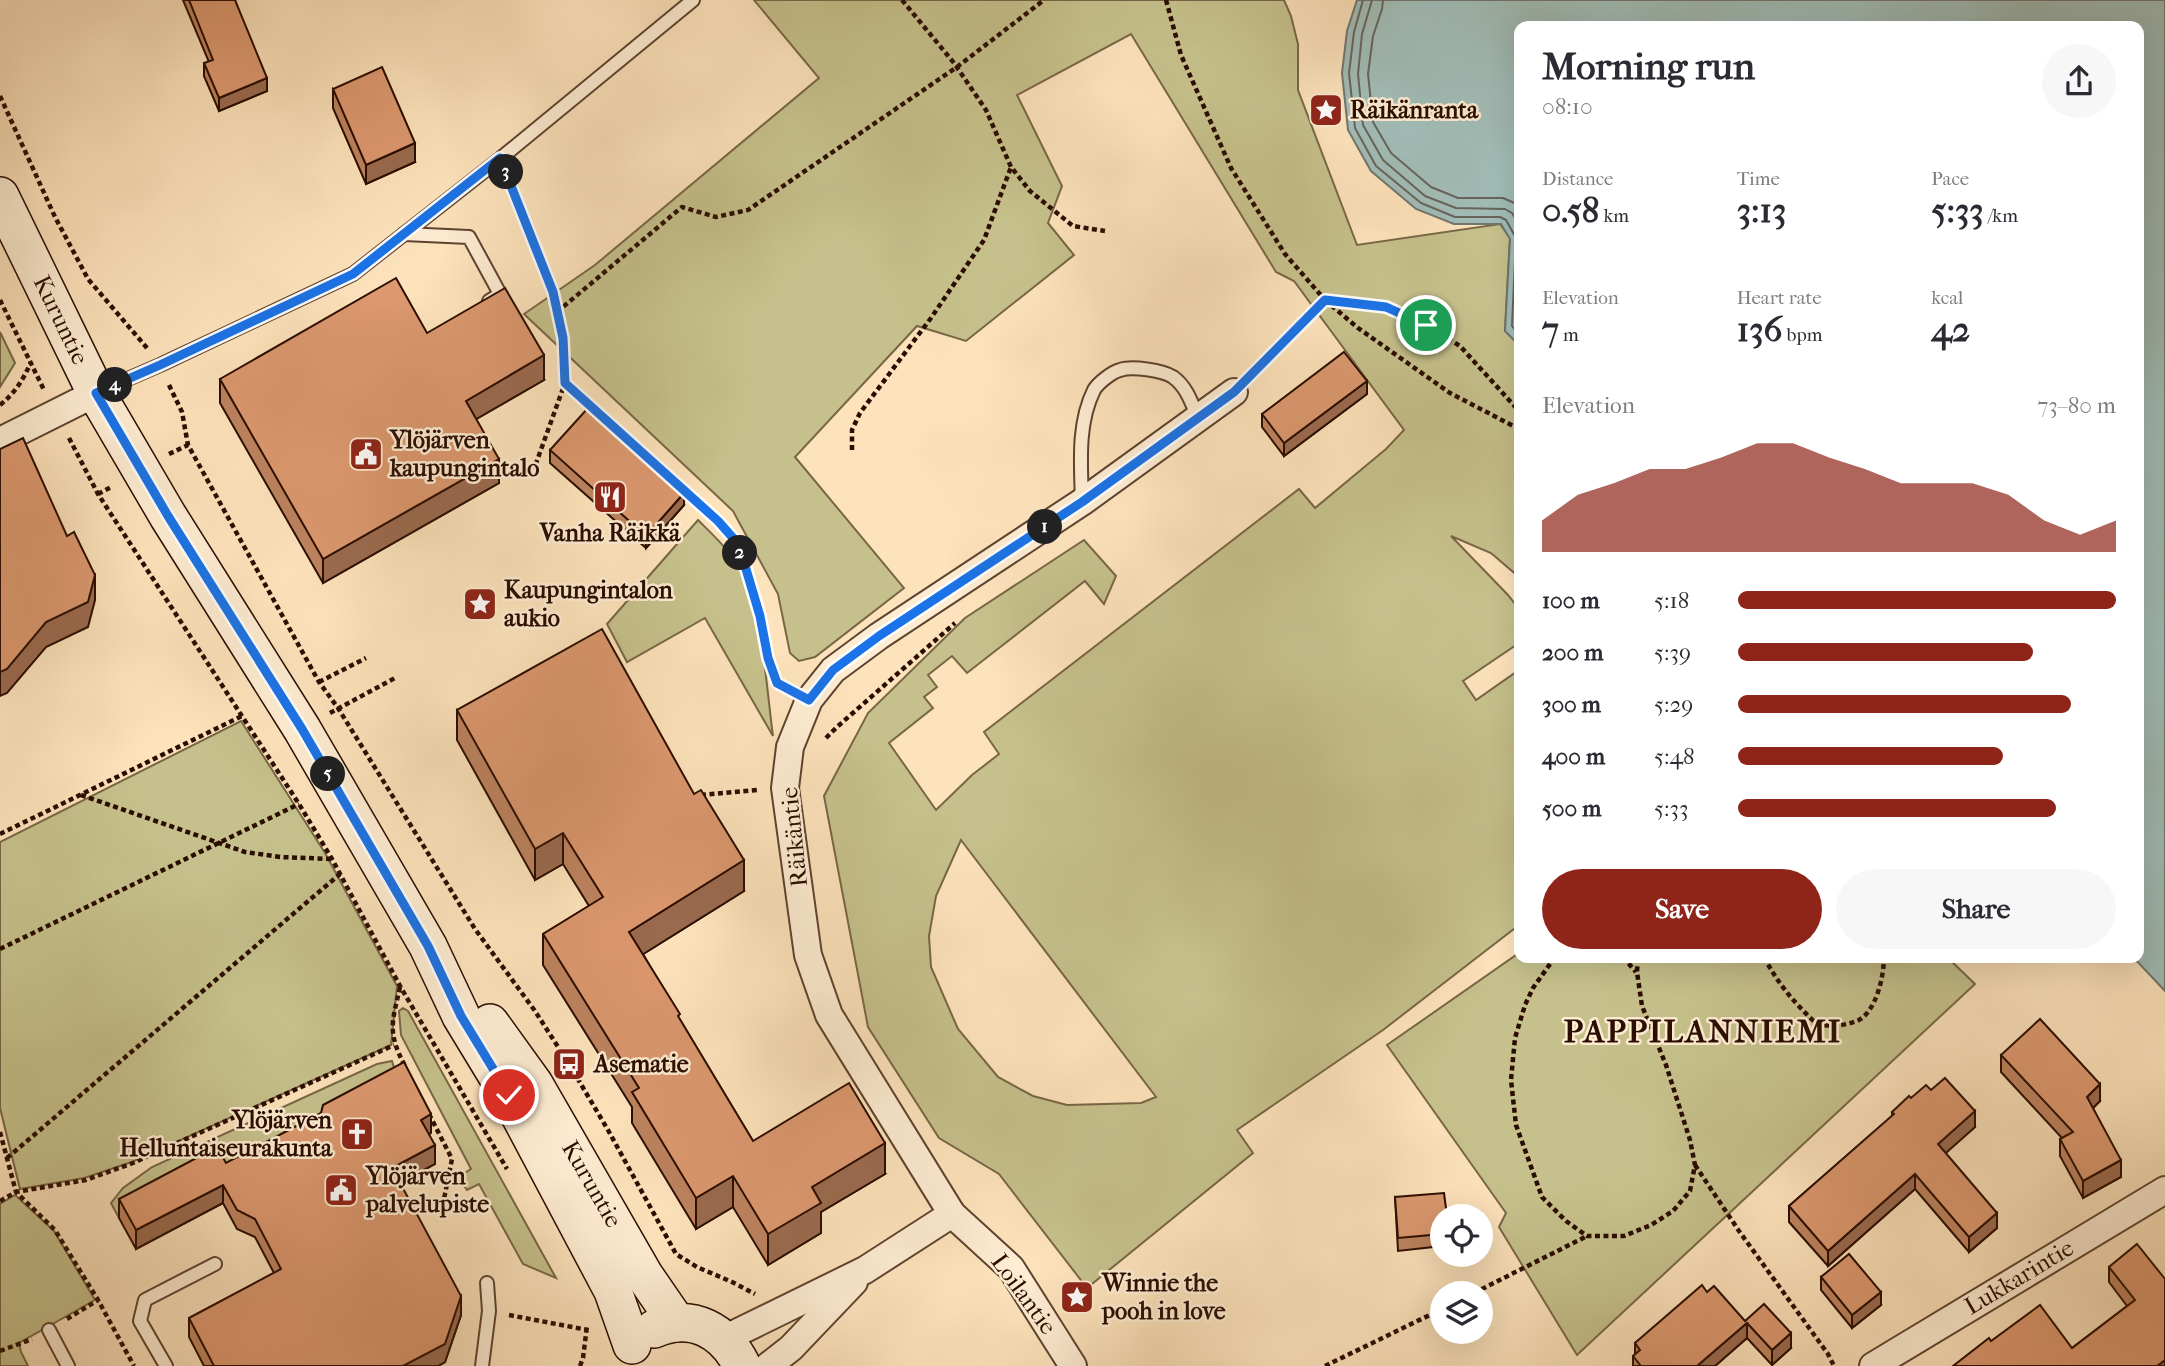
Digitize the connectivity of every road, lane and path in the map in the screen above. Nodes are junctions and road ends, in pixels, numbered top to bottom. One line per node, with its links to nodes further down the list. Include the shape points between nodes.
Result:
1 (693, 0): 7 (lane)
2 (902, 0): 5 (path)
3 (1044, 0): 5 (path)
4 (1166, 0): 13 (path, via 1181,55 1231,167 1284,254)
5 (957, 67): 8 (path, via 986,110); 15 (path, via 748,210 716,217 682,207)
6 (0, 96): 17 (path, via 88,279)
7 (500, 158): 11 (lane); 15 (path)
8 (1011, 167): 10 (path, via 1030,191 1073,226); 27 (path, via 984,240 860,413 852,430)
9 (0, 196): 20 (main road, Kuruntie)
10 (1105, 231)
11 (404, 234): 14 (lane, via 469,237 500,294); 17 (lane, via 353,274)
12 (0, 300): 16 (path)
13 (1325, 300): 19 (path); 22 (path, via 1386,307 1426,325 1460,346); 25 (path, via 1450,393)
14 (479, 306)
15 (558, 312): 18 (path)
16 (31, 362): 21 (path, via 23,380); 23 (path)
17 (160, 365): 20 (lane); 33 (path, via 182,412 188,445)
18 (565, 383): 28 (path); 34 (path, via 733,538 777,683)
19 (1234, 392): 24 (street, Räikäntie)
20 (96, 393): 23 (street); 46 (main road, Kuruntie, via 302,729)
21 (0, 405)
22 (1514, 405)
23 (55, 412): 26 (street); 36 (path, via 99,494)
24 (1198, 419): 29 (street, Räikäntie); 29 (lane, via 1189,394 1172,377 1148,369 1119,370 1096,386 1084,416)
25 (1514, 426)
26 (0, 441)
27 (852, 450)
28 (534, 469)
29 (1082, 502): 34 (street, Räikäntie, via 869,643 833,670)
30 (958, 620): 37 (path)
31 (366, 658): 33 (path)
32 (395, 678): 35 (path)
33 (319, 681): 35 (path)
34 (809, 700): 38 (street, Räikäntie, via 790,747)
35 (338, 708): 74 (path, via 475,929 569,1064 676,1254 761,1298)
36 (242, 716): 39 (path); 41 (path)
37 (822, 743)
38 (786, 788): 40 (path); 66 (street, Räikäntie, via 808,955 829,1015)
39 (80, 794): 42 (path); 43 (path)
40 (691, 796)
41 (299, 804): 43 (path); 44 (path)
42 (0, 834)
43 (218, 844): 44 (path, via 280,857); 47 (path)
44 (332, 859): 45 (path)
45 (340, 874): 54 (path); 59 (path)
46 (428, 946): 76 (main road, Kuruntie, via 534,1084 644,1275); 80 (main road, Kuruntie, via 461,1016 509,1095 613,1291)
47 (0, 949)
48 (1551, 963): 67 (path, via 1525,1004 1515,1038 1511,1080 1516,1125 1542,1197)
49 (1629, 963): 53 (path)
50 (1638, 963): 53 (path)
51 (1767, 963): 52 (path, via 1800,1009 1818,1025 1842,1026 1860,1020 1876,1000)
52 (1884, 963)
53 (1637, 972): 60 (path, via 1642,1006 1666,1065)
54 (400, 986): 55 (path, via 392,1021); 61 (path)
55 (394, 1045): 56 (path); 63 (path, via 134,1163 86,1180)
56 (406, 1068)
57 (429, 1114): 65 (path, via 452,1159)
58 (0, 1132): 59 (path)
59 (7, 1158): 63 (path)
60 (1695, 1165): 67 (path, via 1690,1191 1673,1211 1624,1236); 89 (path)
61 (509, 1173)
62 (2165, 1190): 90 (street, Lukkarintie)
63 (16, 1192): 64 (path); 83 (path, via 55,1230)
64 (0, 1201)
65 (443, 1204)
66 (952, 1214): 69 (street); 81 (street, Loilantie, via 1011,1268)
67 (1587, 1236): 71 (path)
68 (215, 1264): 84 (lane, via 145,1300 140,1321)
69 (864, 1270): 74 (street); 87 (street, via 800,1339)
70 (487, 1283): 72 (lane)
71 (1493, 1283)
72 (489, 1311): 78 (path); 85 (lane)
73 (1430, 1315): 88 (path)
74 (772, 1316): 79 (street)
75 (585, 1319): 78 (path)
76 (677, 1323): 79 (main road, via 710,1330); 80 (main road, via 645,1334)
77 (49, 1330): 82 (lane)
78 (588, 1330): 86 (path)
79 (733, 1353)
80 (626, 1355)
81 (1066, 1363)
82 (68, 1366)
83 (134, 1366)
84 (166, 1366)
85 (482, 1366)
86 (580, 1366)
87 (768, 1366)
88 (1325, 1366)
89 (1834, 1366)
90 (1874, 1366)

